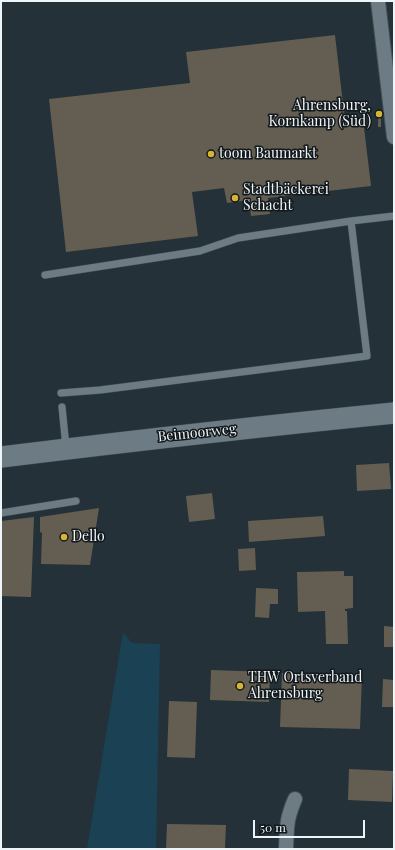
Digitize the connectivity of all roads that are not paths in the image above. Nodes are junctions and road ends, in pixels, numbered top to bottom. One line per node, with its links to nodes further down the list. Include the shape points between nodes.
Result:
1 (378, 1): 2 (street)
2 (394, 137)
3 (394, 216): 4 (lane)
4 (351, 221): 5 (lane, via 238,238 200,251); 6 (lane, via 367,356 100,390)
5 (46, 275)
6 (61, 392)
7 (62, 407): 9 (lane)
8 (394, 413): 9 (main road, Beimoorweg)
9 (66, 449): 10 (main road, Beimoorweg)
10 (1, 457)
11 (76, 501): 12 (lane)
12 (1, 513)
13 (296, 800): 14 (street, via 288,815)
14 (286, 849)

